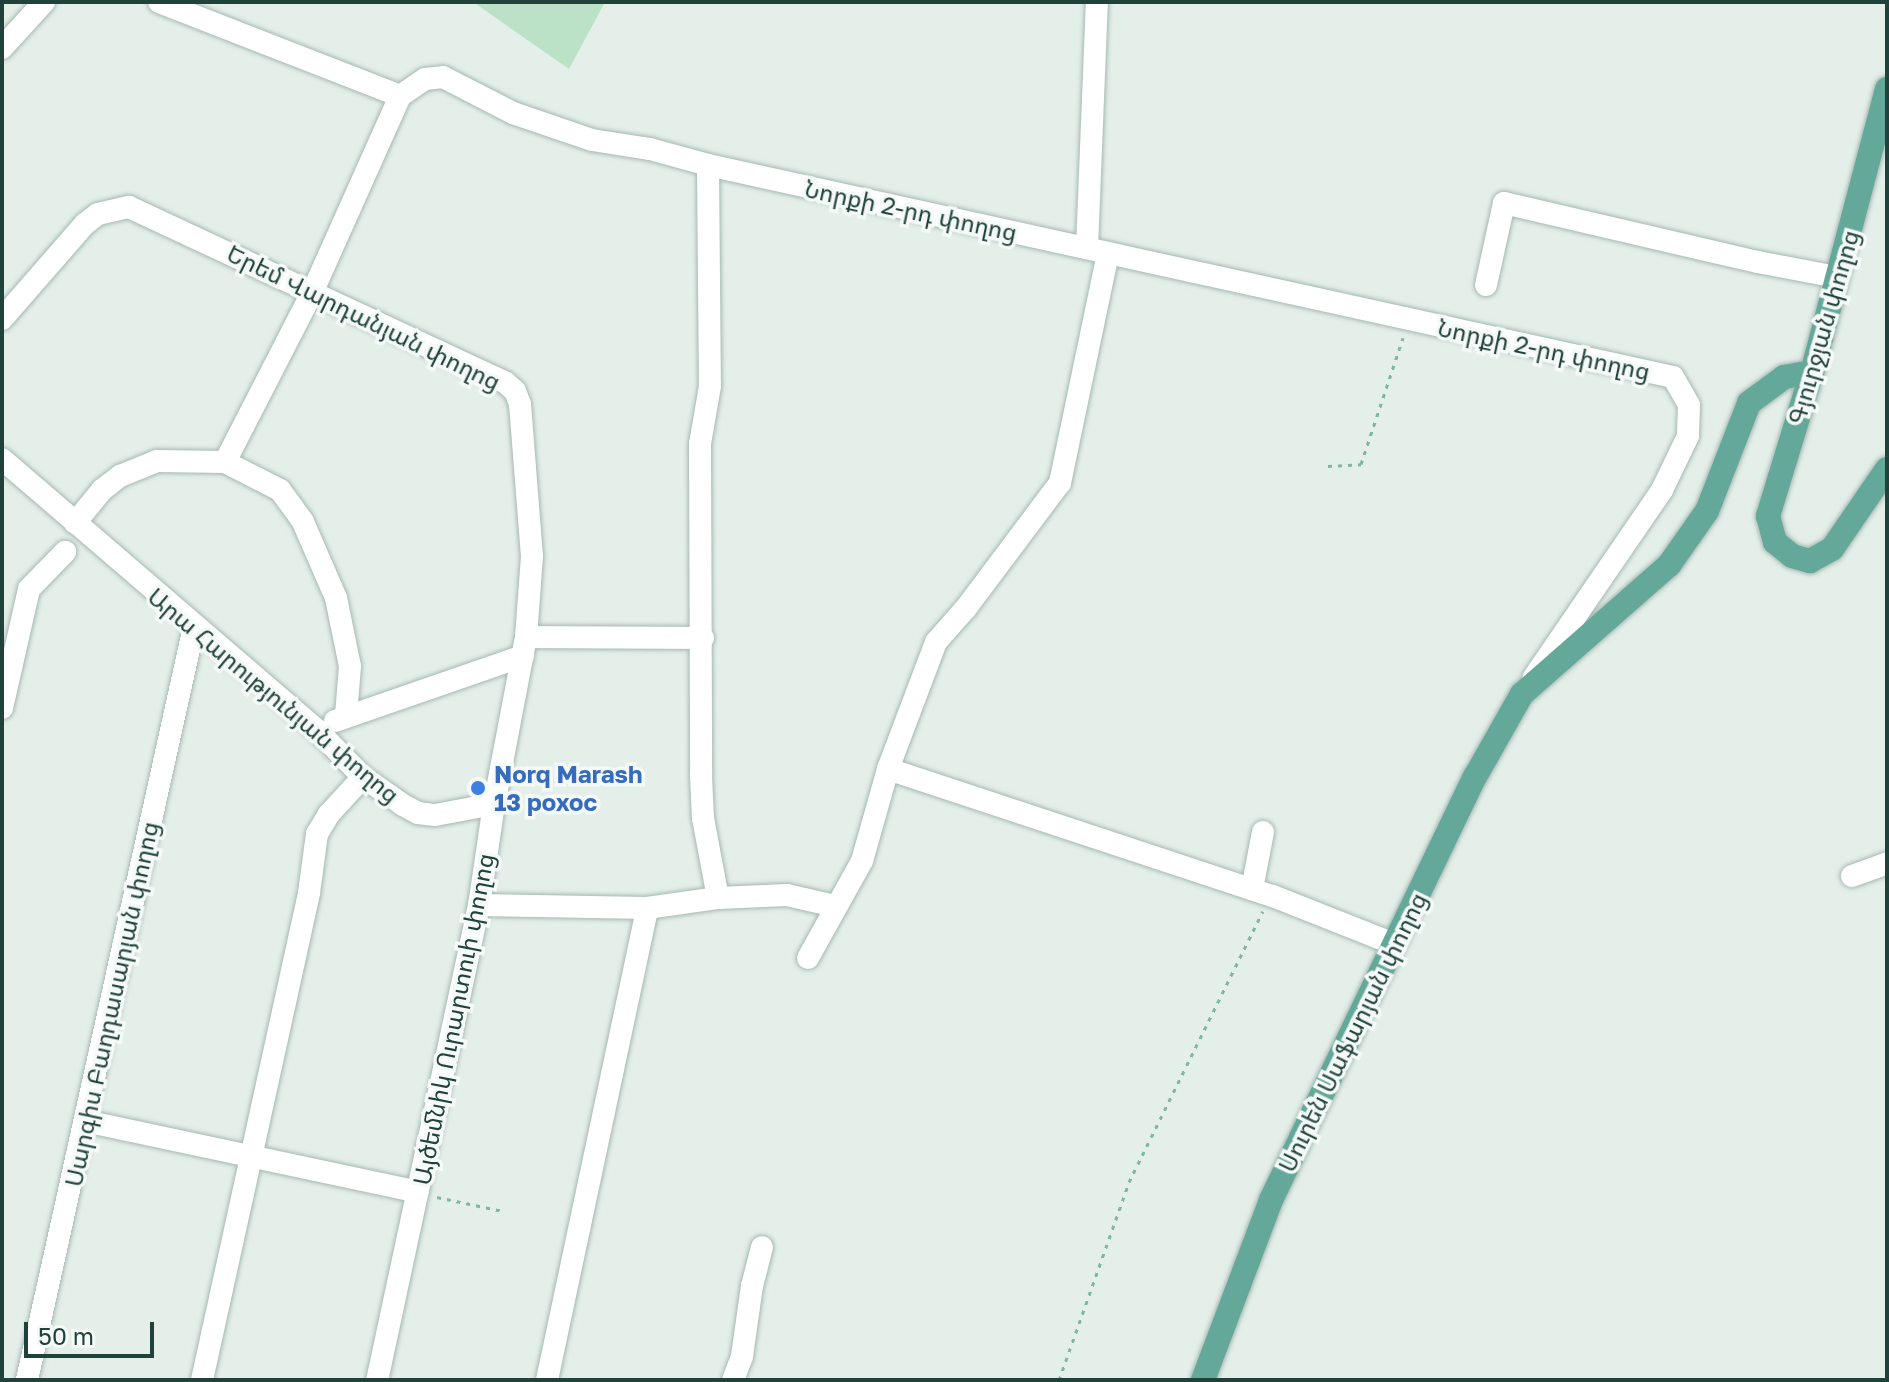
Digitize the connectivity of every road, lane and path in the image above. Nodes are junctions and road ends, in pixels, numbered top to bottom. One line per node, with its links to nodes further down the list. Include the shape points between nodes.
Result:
1 (44, 2): 4 (street)
2 (159, 2): 6 (street)
3 (1097, 2): 8 (street)
4 (2, 48)
5 (1887, 89): 9 (main road, Գյուրջյան փողոց)
6 (400, 96): 7 (street, Նորքի 2-րդ փողոց, via 425,79 443,77 548,127); 11 (street)
7 (708, 165): 8 (street, Նորքի 2-րդ փողոց); 22 (street, via 710,386 700,444)
8 (1097, 250): 13 (street, Նորքի 2-րդ փողոց); 28 (street, via 1060,483 936,642)
9 (1837, 277): 10 (street, via 1504,203); 14 (main road, Գյուրջյան փողոց)
10 (1486, 285)
11 (312, 293): 12 (street, Երեմ Վարդանյան փողոց, via 129,207 98,214 85,224); 16 (street); 23 (street, Երեմ Վարդանյան փողոց, via 515,391 532,556)
12 (2, 319)
13 (1409, 319): 17 (path, via 1361,464); 24 (street, Նորքի 2-րդ փողոց, via 1673,377 1689,405 1688,436 1662,490)
14 (1812, 372): 18 (main road, Գյուրջյան փողոց, via 1768,516 1775,542 1792,556 1810,561 1832,549); 24 (main road, via 1784,377 1749,403 1707,511 1669,565)
15 (2, 459): 19 (street, Արա Հարությունյան փողոց)
16 (225, 462): 19 (street, Արա Հարությունյան փողոց, via 176,459 139,467 102,490); 26 (street, Արա Հարությունյան փողոց, via 280,490 303,522 345,632 350,666)
17 (1328, 466)
18 (1887, 469)
19 (75, 523): 21 (street, Արա Հարությունյան փողոց)
20 (65, 552): 25 (street, via 29,589)
21 (194, 627): 27 (street, Արա Հարությունյան փողոց); 41 (street, Սարգիս Բաղդասարյան փողոց)
22 (703, 638): 23 (street); 35 (street, via 703,818)
23 (525, 647): 26 (street); 30 (street, Այծեմնիկ Ուրարտուի փողոց)
24 (1522, 694): 39 (main road, Սուրեն Սաֆարյան փողոց, via 1475,777)
25 (2, 708)
26 (346, 716): 27 (street)
27 (317, 730): 29 (street, Արա Հարությունյան փողոց)
28 (888, 769): 34 (street); 37 (street, via 862,861)
29 (363, 777): 30 (street, Արա Հարությունյան փողոց, via 418,813); 42 (street, via 317,834 309,893)
30 (494, 804): 36 (street, Այծեմնիկ Ուրարտուի փողոց)
31 (1263, 832): 34 (street)
32 (1887, 863): 33 (street)
33 (1852, 876)
34 (1261, 892): 39 (street); 51 (path, via 1129,1182)
35 (718, 898): 37 (street, via 787,895); 38 (street)
36 (479, 905): 38 (street); 43 (street, Այծեմնիկ Ուրարտուի փողոց)
37 (835, 906): 40 (street)
38 (647, 908): 49 (street)
39 (1394, 944): 52 (main road, Սուրեն Սաֆարյան փողոց, via 1271,1200)
40 (808, 958)
41 (85, 1121): 42 (street); 46 (street, Սարգիս Բաղդասարյան փողոց)
42 (248, 1156): 43 (street); 47 (street)
43 (418, 1192): 44 (path); 48 (street, Այծեմնիկ Ուրարտուի փողոց)
44 (503, 1211)
45 (762, 1247): 50 (street)
46 (27, 1380)
47 (202, 1380)
48 (377, 1380)
49 (547, 1380)
50 (733, 1380)
51 (1059, 1380)
52 (1203, 1380)

